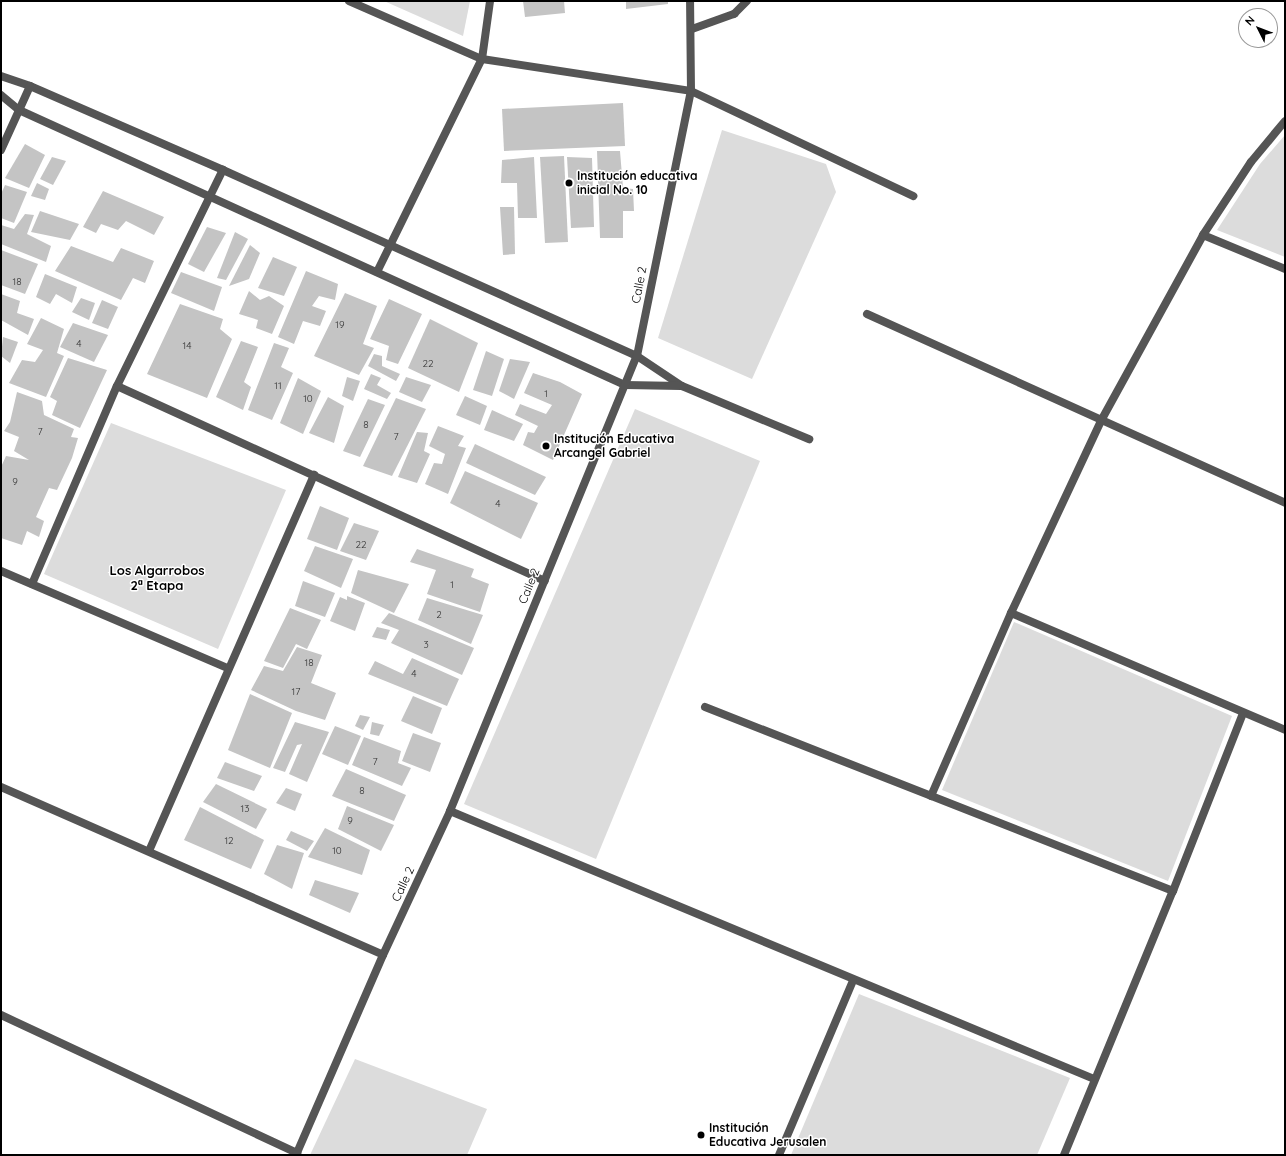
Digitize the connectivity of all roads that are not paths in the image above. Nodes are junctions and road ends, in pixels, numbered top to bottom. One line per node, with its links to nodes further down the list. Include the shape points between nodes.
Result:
1 (349, 1): 6 (street)
2 (490, 1): 6 (street)
3 (690, 1): 5 (street, Calle 2)
4 (747, 1): 5 (street, via 734,14)
5 (692, 29): 9 (street, Calle 2)
6 (482, 58): 9 (street); 18 (street)
7 (1, 76): 8 (street)
8 (30, 86): 11 (street); 14 (street)
9 (691, 91): 16 (street); 22 (street, Calle 2)
10 (1, 95): 11 (street)
11 (19, 110): 13 (street); 15 (street)
12 (1285, 121): 17 (street, via 1251,162)
13 (1, 150)
14 (223, 170): 15 (street); 18 (street)
15 (210, 196): 20 (street); 24 (street)
16 (913, 196)
17 (1203, 235): 19 (street); 26 (street)
18 (390, 246): 20 (street); 22 (street)
19 (1285, 269)
20 (377, 272): 23 (street)
21 (867, 314): 26 (street)
22 (637, 356): 23 (street, Calle 2); 25 (street)
23 (625, 385): 25 (street); 31 (street, Calle 2)
24 (117, 386): 28 (street); 32 (street)
25 (682, 386): 27 (street)
26 (1102, 419): 29 (street); 33 (street)
27 (809, 439)
28 (314, 475): 31 (street); 34 (street)
29 (1285, 503)
30 (1, 571): 32 (street)
31 (545, 581): 40 (street, Calle 2)
32 (32, 584): 34 (street)
33 (1012, 613): 36 (street); 39 (street)
34 (227, 668): 41 (street)
35 (705, 707): 39 (street)
36 (1243, 713): 37 (street); 42 (street)
37 (1285, 730)
38 (1, 786): 41 (street)
39 (931, 796): 42 (street)
40 (450, 811): 43 (street, Calle 2); 44 (street)
41 (149, 851): 43 (street)
42 (1173, 891): 46 (street)
43 (383, 955): 47 (street, Calle 2)
44 (854, 981): 46 (street); 48 (street)
45 (1, 1014): 47 (street)
46 (1094, 1079): 49 (street)
47 (297, 1154)
48 (779, 1155)
49 (1064, 1155)

